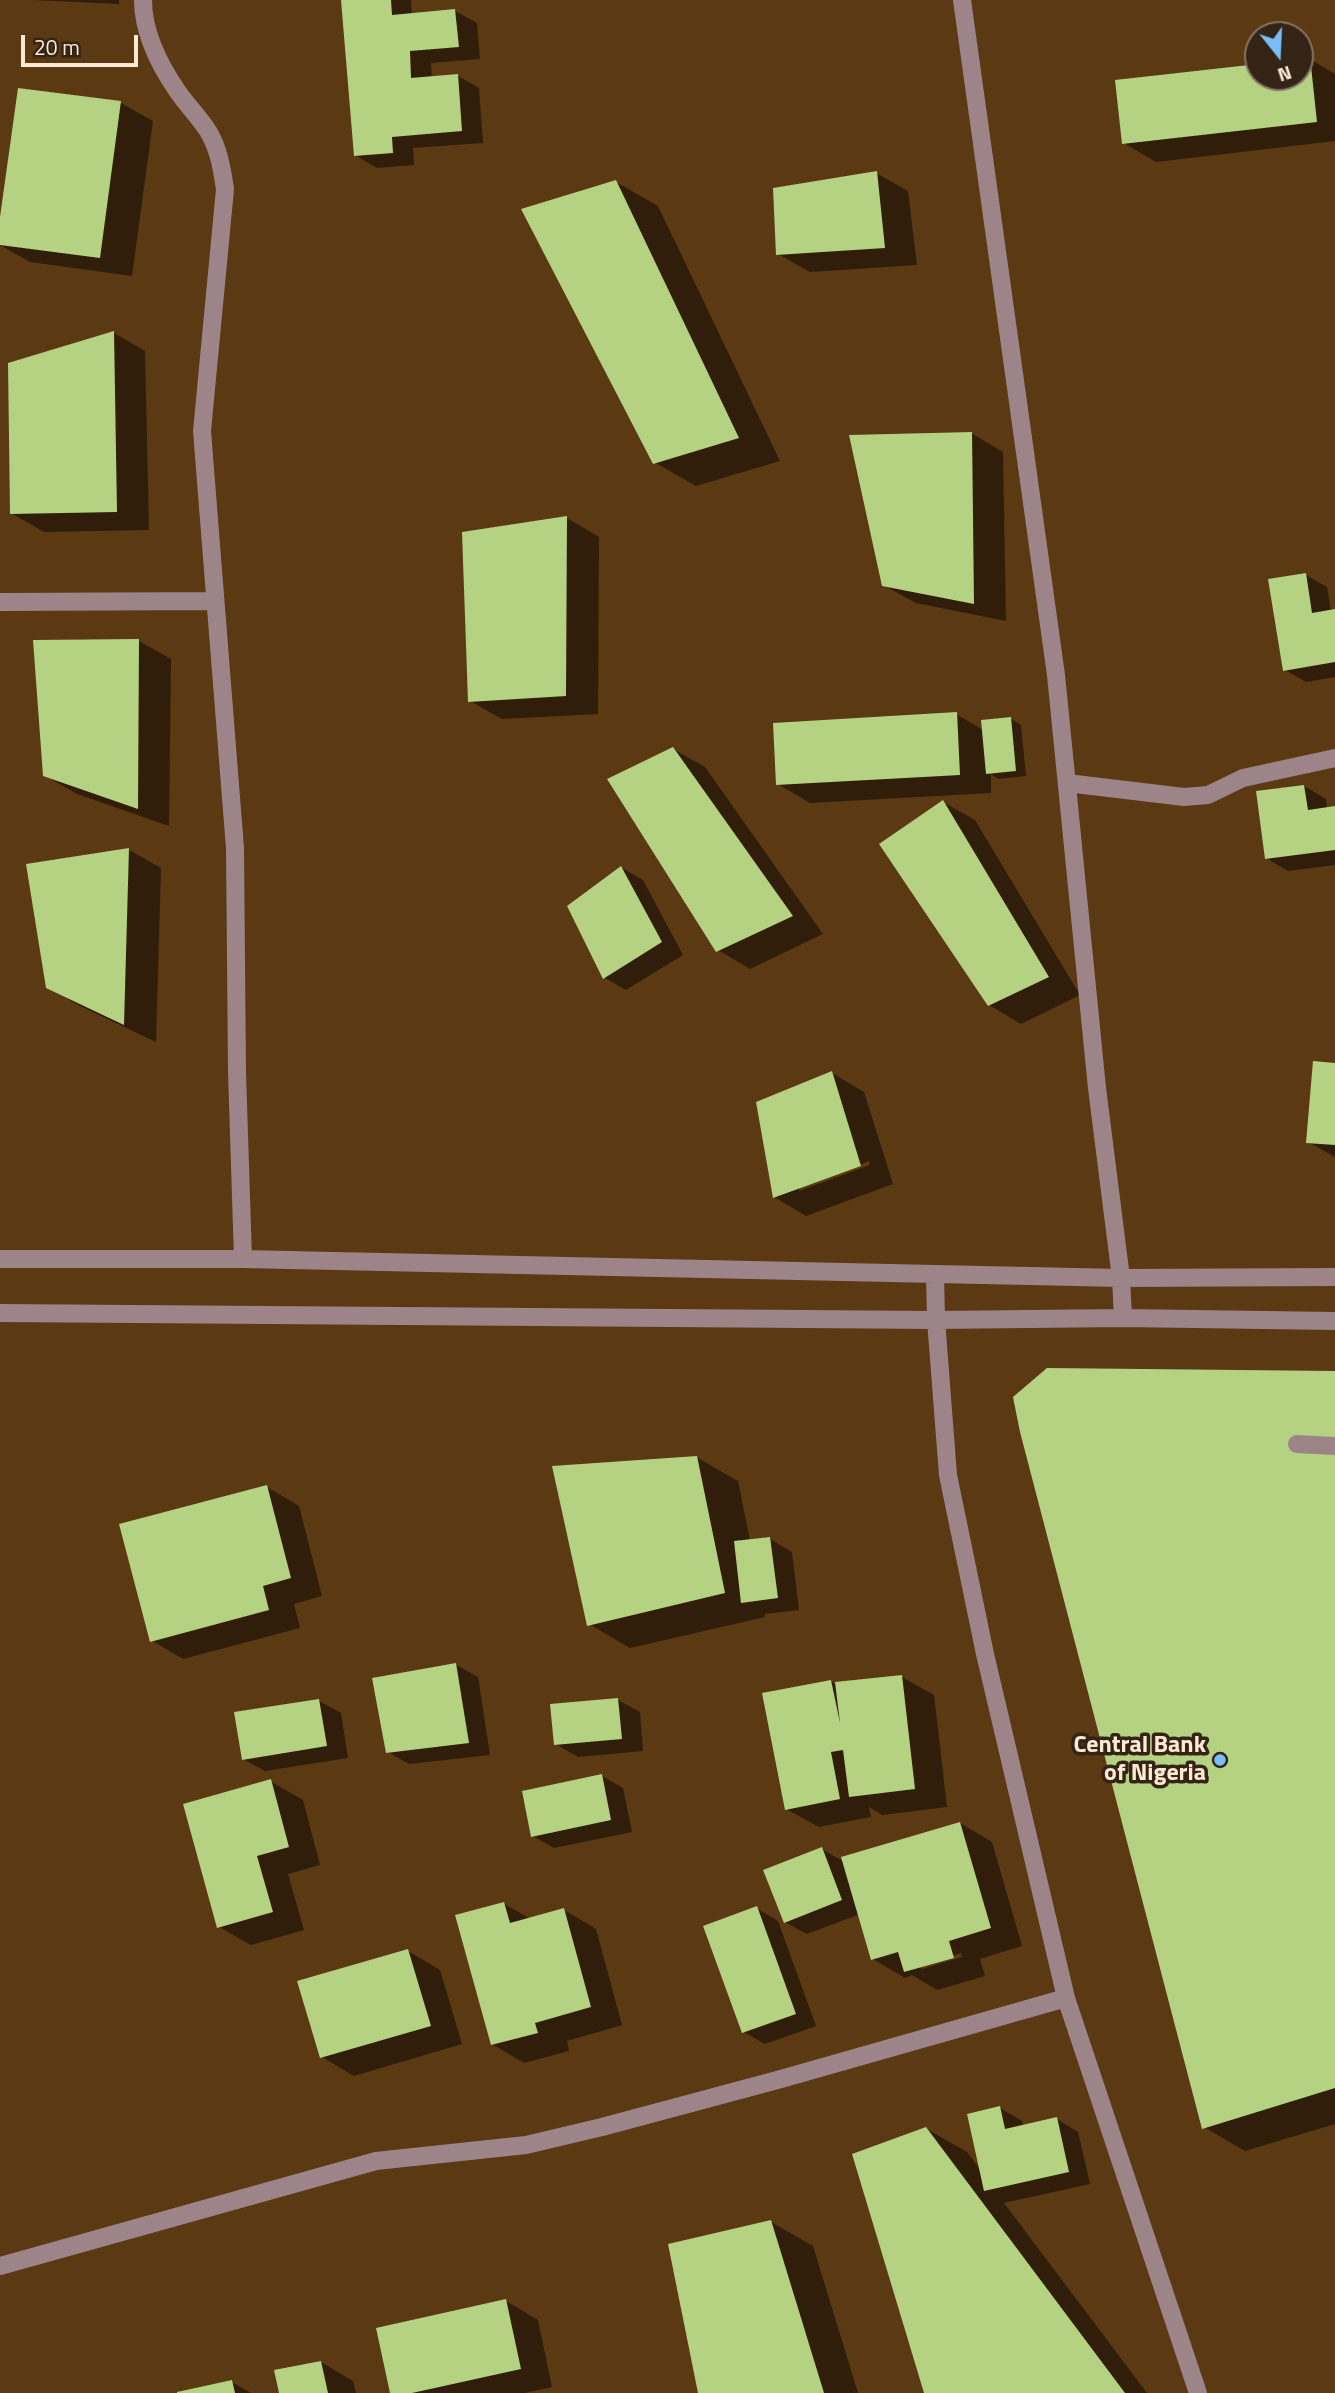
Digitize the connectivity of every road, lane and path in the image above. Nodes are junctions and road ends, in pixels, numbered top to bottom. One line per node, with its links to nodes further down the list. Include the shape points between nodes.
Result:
1 (143, 0): 3 (street, via 152,43 177,91 209,132 220,157 225,189 202,430)
2 (962, 0): 6 (street)
3 (215, 601): 4 (street); 8 (street, via 235,848)
4 (0, 602)
5 (1335, 758): 6 (street, via 1242,778 1208,795 1184,797)
6 (1067, 783): 11 (street)
7 (0, 1259): 8 (street)
8 (243, 1259): 9 (street)
9 (935, 1275): 11 (street); 14 (street)
10 (1335, 1277): 11 (street)
11 (1121, 1278): 13 (street)
12 (0, 1313): 14 (street)
13 (1123, 1318): 14 (street); 15 (street)
14 (936, 1320): 18 (street, via 948,1475)
15 (1335, 1321)
16 (1297, 1444): 17 (street)
17 (1335, 1446)
18 (1066, 1998): 19 (street, via 602,2127 526,2145 376,2161); 20 (street)
19 (0, 2266)
20 (1198, 2393)

